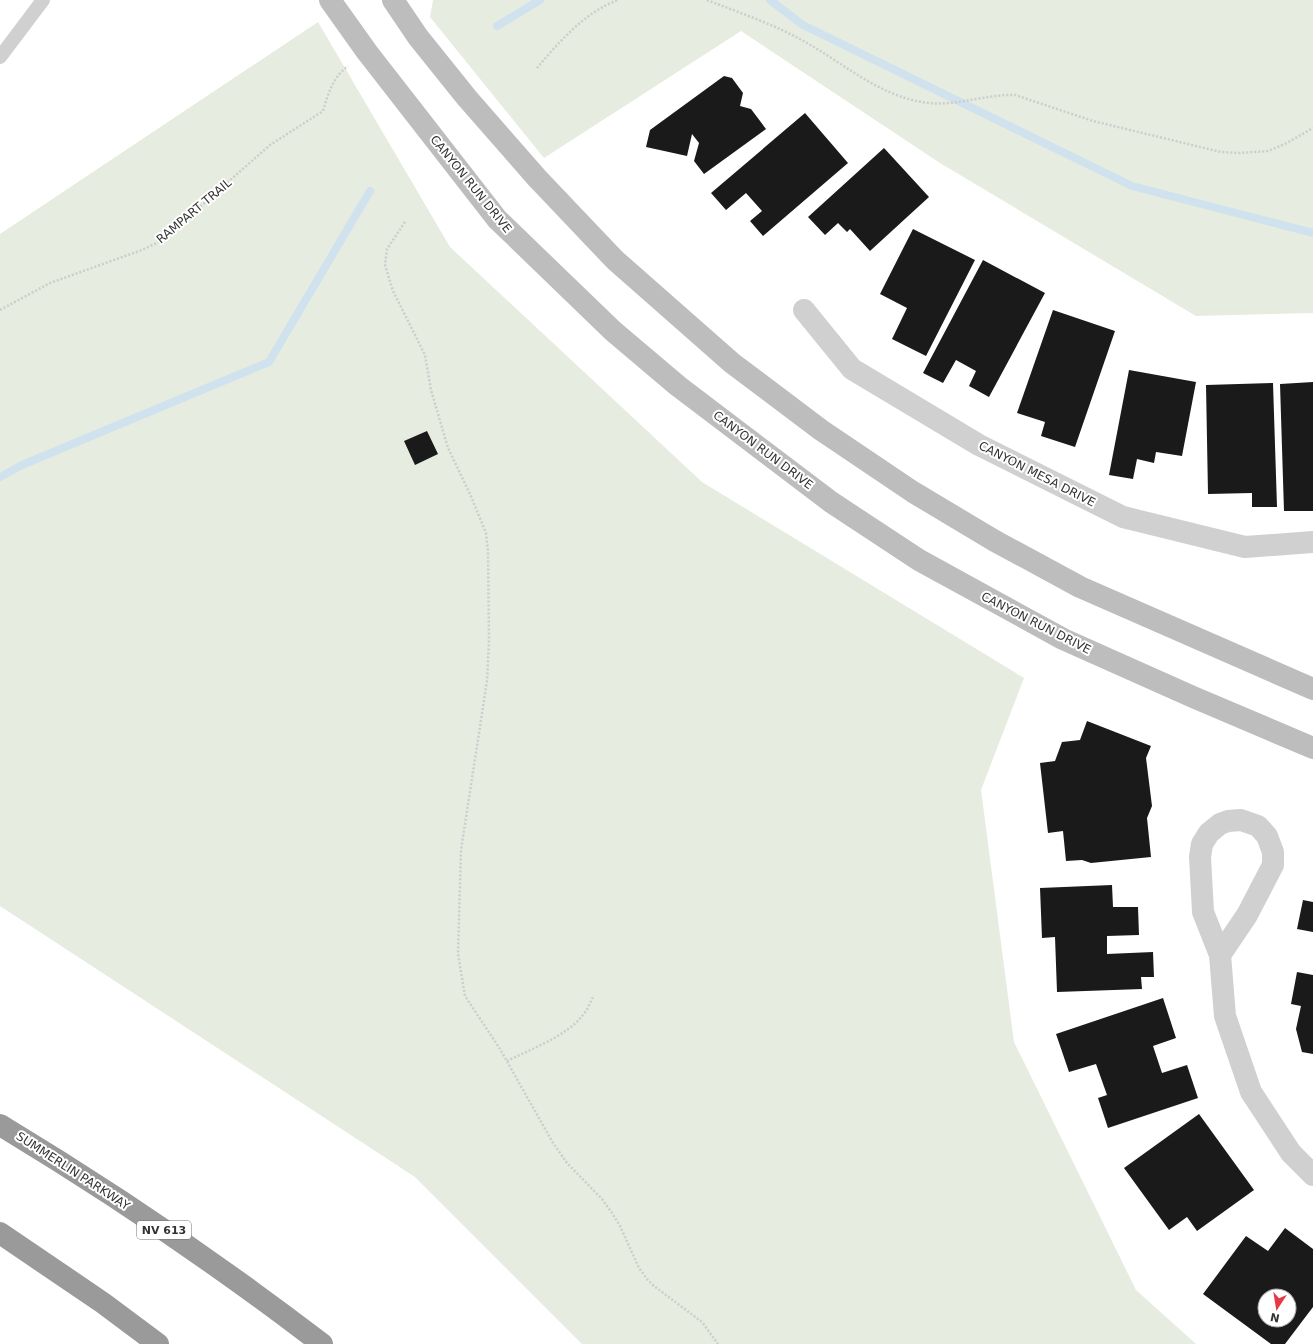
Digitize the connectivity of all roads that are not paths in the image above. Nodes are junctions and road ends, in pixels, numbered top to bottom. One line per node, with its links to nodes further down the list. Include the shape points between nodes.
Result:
1 (43, 0): 4 (lane)
2 (330, 0): 8 (street, CANYON RUN DRIVE, via 367,52 497,219 613,331 684,390 832,502 919,560 1063,639)
3 (393, 0): 7 (street, via 418,37 467,98 537,178 615,260 732,363 821,430 913,492 995,541 1080,587)
4 (0, 58)
5 (804, 310): 6 (street, CANYON MESA DRIVE, via 852,369 979,445 1123,517 1246,547)
6 (1313, 542)
7 (1313, 689)
8 (1313, 748)
9 (1220, 955): 9 (street, via 1247,915 1273,865 1273,852 1267,836 1258,826 1241,820 1228,821 1212,829 1204,840 1200,852 1203,912); 11 (street, via 1225,1016 1251,1092 1291,1153)
10 (0, 1125): 14 (highway, SUMMERLIN PARKWAY / NV 613, via 173,1236)
11 (1313, 1175)
12 (0, 1233): 13 (highway)
13 (158, 1344)
14 (322, 1344)

